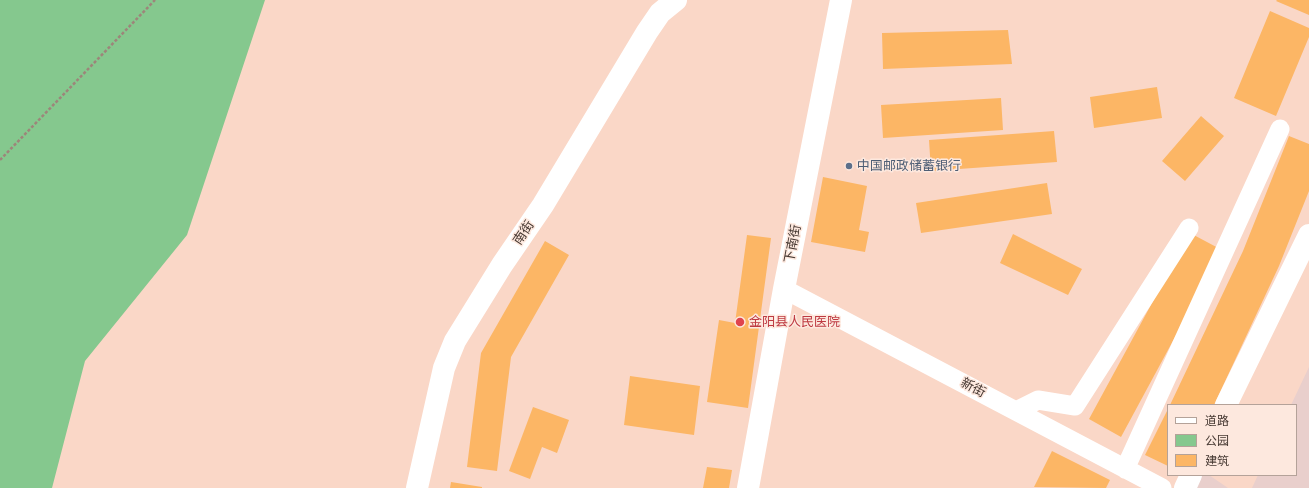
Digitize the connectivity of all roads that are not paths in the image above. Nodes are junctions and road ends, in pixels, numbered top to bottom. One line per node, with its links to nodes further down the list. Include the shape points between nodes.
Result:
1 (676, 0): 11 (street, 南街, via 660,12 647,32 543,205 455,341 444,368)
2 (841, 0): 6 (street, 下南街)
3 (1280, 129): 9 (street)
4 (1188, 228): 8 (street, via 1075,406 1038,400)
5 (1309, 235): 7 (street)
6 (784, 289): 8 (street, 新街); 12 (street, 下南街)
7 (1226, 404)
8 (1016, 411): 9 (street, 新街)
9 (1125, 469): 13 (street, 新街)
10 (1191, 476): 14 (street)
11 (417, 488)
12 (748, 488)
13 (1162, 488)
14 (1185, 488)

